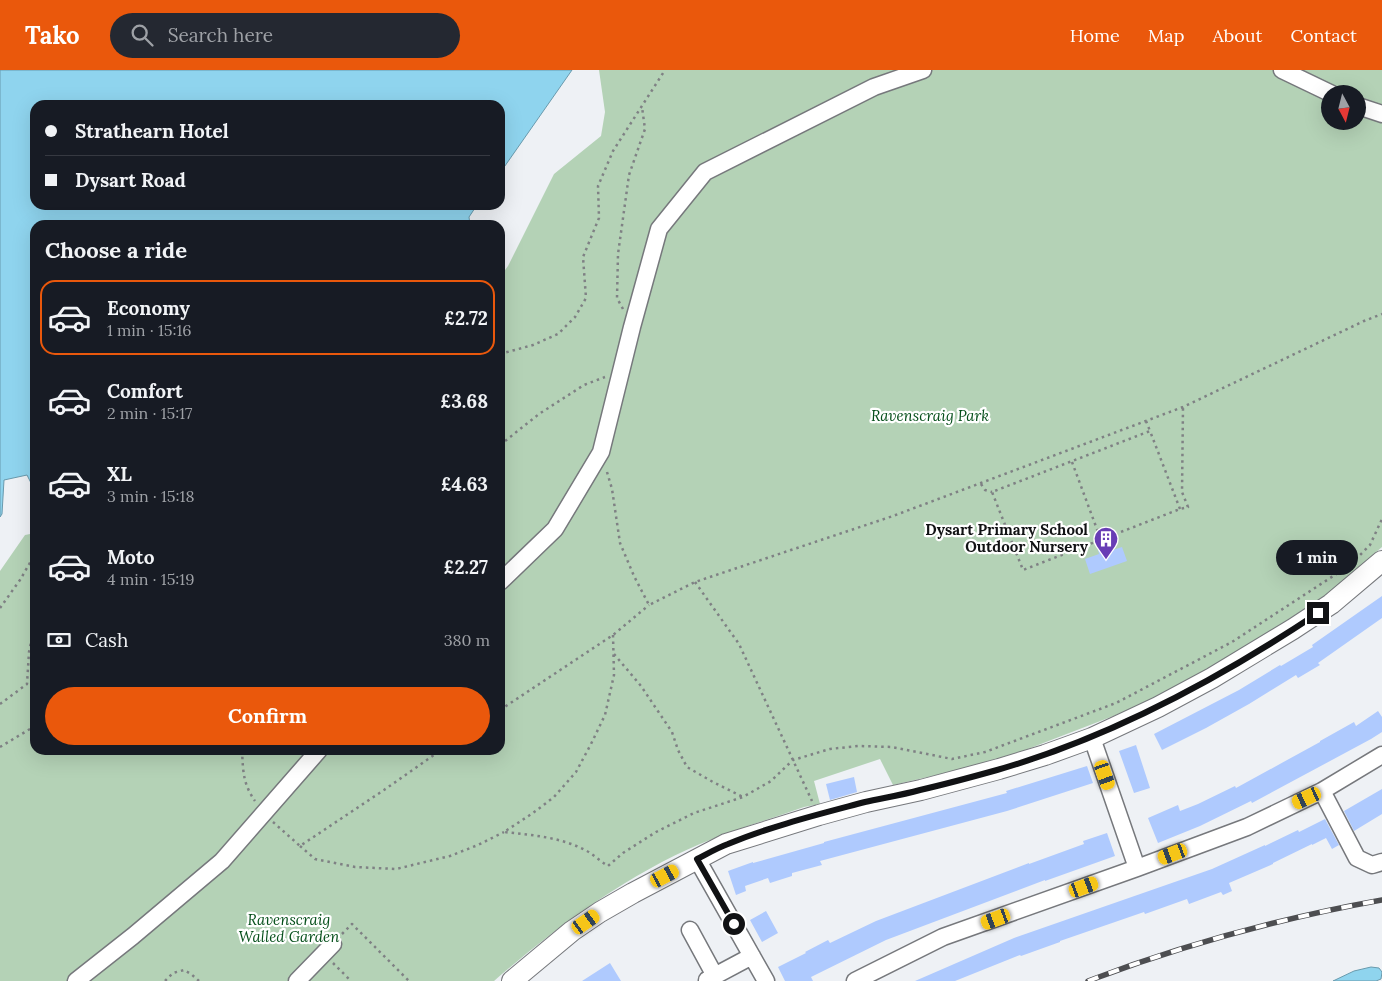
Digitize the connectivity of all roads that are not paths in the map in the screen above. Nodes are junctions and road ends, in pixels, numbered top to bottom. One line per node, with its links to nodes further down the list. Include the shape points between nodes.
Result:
1 (923, 70): 7 (street, via 874,87 704,172 659,229 601,452 555,529)
2 (1282, 70): 3 (street)
3 (1321, 89)
4 (1366, 109): 5 (street)
5 (1382, 114)
6 (1382, 561): 8 (main road, via 1330,604 1243,660)
7 (505, 577)
8 (1092, 738): 12 (main road, via 999,769 819,815 726,844); 14 (street)
9 (315, 755): 19 (street, via 222,861)
10 (1382, 755): 11 (street)
11 (1322, 791): 13 (street, via 1357,858 1372,865); 14 (street, via 1246,827)
12 (697, 859): 17 (street); 21 (main road, via 600,912)
13 (1382, 862)
14 (1137, 868): 23 (street, via 943,938)
15 (690, 930): 18 (street)
16 (328, 949): 20 (street)
17 (752, 956): 18 (street); 22 (street)
18 (712, 978)
19 (76, 981)
20 (297, 981)
21 (512, 981)
22 (766, 981)
23 (855, 981)

